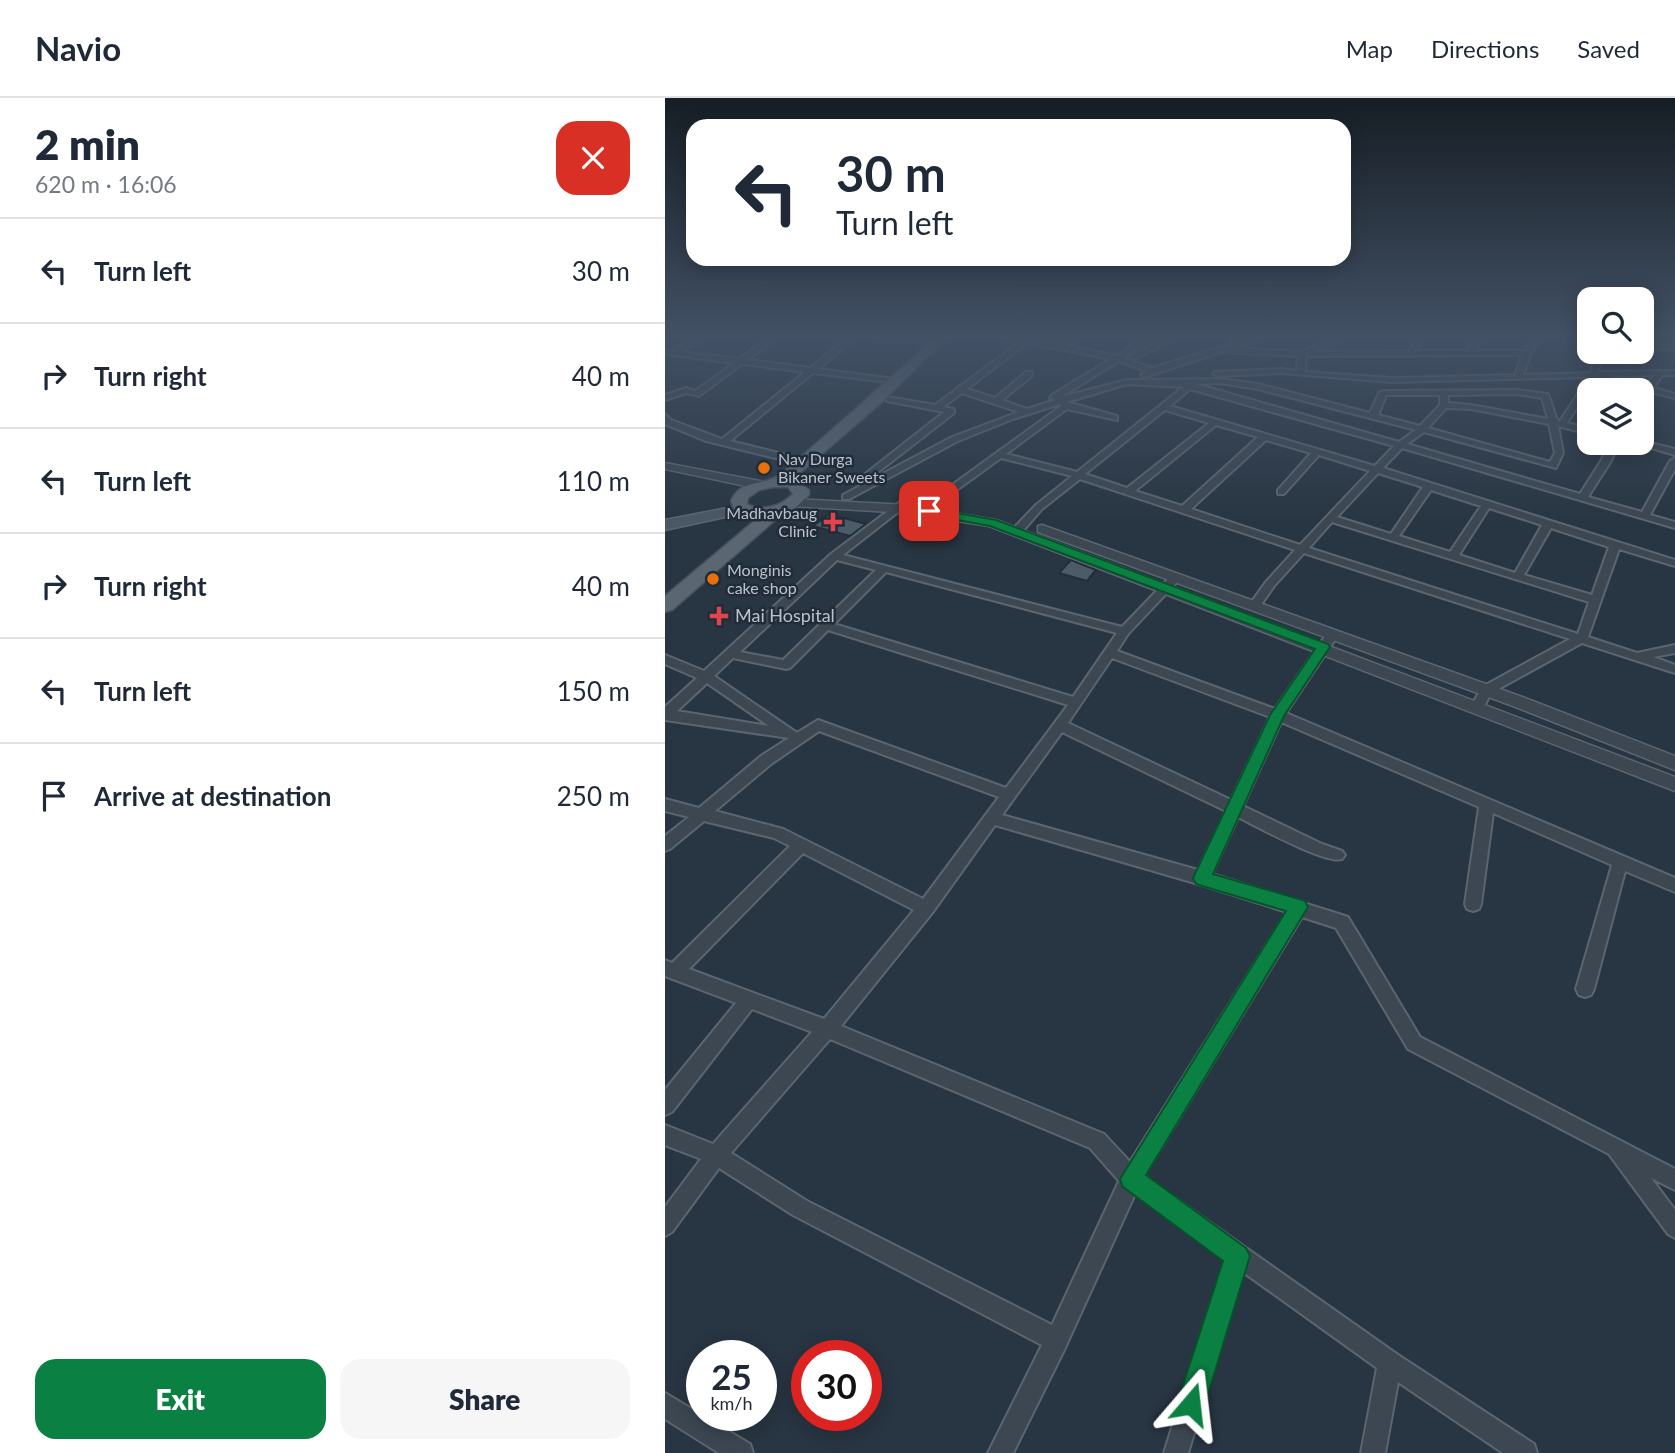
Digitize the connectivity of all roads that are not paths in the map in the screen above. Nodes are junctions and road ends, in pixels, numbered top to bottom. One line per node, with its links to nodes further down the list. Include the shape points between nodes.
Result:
1 (778, 397): 30 (street)
2 (877, 397): 38 (main road)
3 (952, 397): 19 (street)
4 (984, 397): 16 (street)
5 (1001, 397): 16 (street)
6 (1066, 397): 17 (street)
7 (1074, 397): 17 (street)
8 (1173, 397): 20 (street)
9 (1232, 397): 31 (street)
10 (1292, 397): 23 (street)
11 (1381, 397): 23 (street)
12 (1444, 397): 18 (street)
13 (1546, 397): 26 (street)
14 (1577, 397): 26 (street)
15 (890, 399): 19 (street); 48 (main road)
16 (996, 401): 21 (street)
17 (1061, 401): 21 (street); 24 (street); 35 (street)
18 (1444, 405): 26 (street); 28 (street)
19 (938, 407): 47 (street, via 951,411)
20 (1164, 407): 25 (street); 41 (street)
21 (1031, 411): 47 (street, via 955,439)
22 (665, 417): 30 (street)
23 (1373, 417): 28 (street)
24 (1114, 418)
25 (1215, 422): 29 (street); 45 (street)
26 (1557, 423): 27 (street); 28 (street, via 1559,453 1553,466)
27 (1577, 427)
28 (1421, 430): 31 (street)
29 (1263, 437): 33 (street); 54 (street)
30 (723, 443): 38 (street)
31 (1400, 445): 40 (street); 49 (street)
32 (1654, 447): 34 (street)
33 (1317, 452): 40 (street); 46 (street)
34 (1675, 452)
35 (1000, 454): 41 (street); 50 (street)
36 (1609, 455): 49 (street)
37 (1675, 461): 56 (street)
38 (804, 462): 48 (main road)
39 (665, 466): 43 (street)
40 (1375, 469): 44 (street); 57 (street)
41 (1078, 475): 45 (street); 61 (street)
42 (665, 477): 51 (street)
43 (760, 485): 48 (main road); 51 (main road)
44 (1428, 487): 53 (street); 62 (street)
45 (1129, 491): 54 (street)
46 (1281, 492)
47 (851, 494): 48 (street); 52 (street)
48 (790, 495): 51 (main road); 52 (street); 73 (main road)
49 (1582, 498): 56 (street)
50 (933, 503): 52 (street); 61 (street)
51 (746, 504): 55 (main road); 59 (main road); 71 (main road)
52 (902, 505): 61 (street); 66 (street)
53 (1486, 505): 58 (street); 65 (street)
54 (1184, 510): 64 (street)
55 (665, 516)
56 (1644, 517): 60 (street)
57 (1330, 518): 62 (street); 64 (street)
58 (1548, 524): 63 (street); 69 (street)
59 (665, 525)
60 (1675, 525)
61 (1020, 527): 70 (street)
62 (1394, 537): 65 (street)
63 (1615, 545): 67 (street); 72 (street)
64 (1303, 549): 74 (street); 77 (street)
65 (1454, 555): 69 (street)
66 (835, 556): 68 (street); 81 (street)
67 (1675, 563)
68 (884, 568): 75 (street); 76 (street)
69 (1518, 577): 72 (street)
70 (1171, 583): 74 (street); 76 (street); 78 (street)
71 (665, 588)
72 (1597, 600): 77 (street)
73 (665, 606)
74 (1254, 607): 78 (street)
75 (828, 626): 81 (street, via 786,665); 87 (street)
76 (1123, 631): 80 (street)
77 (1582, 638): 82 (street); 86 (street)
78 (1327, 641): 86 (street); 88 (street); 89 (street)
79 (1675, 649): 82 (street)
80 (1110, 653): 87 (street); 89 (street)
81 (731, 654): 85 (street)
82 (1639, 657): 84 (street)
83 (665, 659): 85 (street)
84 (1675, 669)
85 (706, 677): 91 (street); 91 (street, via 665,715)
86 (1486, 690): 88 (street); 92 (street)
87 (1076, 704): 90 (street)
88 (1477, 707): 93 (street)
89 (1278, 715): 96 (street); 97 (street)
90 (1060, 725): 94 (street); 97 (street)
91 (795, 736): 94 (street, via 818,725); 98 (street)
92 (1675, 763)
93 (1675, 783)
94 (1007, 794): 99 (street)
95 (665, 805): 98 (street)
96 (1487, 805): 103 (street); 106 (street)
97 (1233, 807): 102 (street); 104 (street)
98 (703, 815): 100 (street, via 778,833); 101 (street)
99 (990, 818): 104 (street); 108 (street)
100 (802, 844): 108 (street); 109 (street)
101 (665, 845)
102 (1337, 855)
103 (1620, 862): 105 (street); 110 (street)
104 (1202, 878): 107 (street)
105 (1675, 885)
106 (1473, 904)
107 (1299, 907): 115 (street, via 1342,922 1414,1043); 117 (street)
108 (926, 908): 112 (street)
109 (670, 970): 111 (street)
110 (1585, 989)
111 (749, 1000): 112 (street); 113 (street)
112 (827, 1029): 116 (street); 117 (street, via 1097,1141)
113 (665, 1105)
114 (665, 1135): 116 (street)
115 (1616, 1147): 118 (street); 120 (street)
116 (716, 1155): 119 (street); 122 (street, via 800,1208)
117 (1131, 1179): 121 (street); 122 (street)
118 (1675, 1180)
119 (665, 1225)
120 (1675, 1227)
121 (1237, 1256): 123 (street); 127 (street)
122 (1057, 1340): 126 (street)
123 (1390, 1363): 128 (street); 129 (street)
124 (665, 1405): 125 (street)
125 (741, 1453)
126 (1000, 1453)
127 (1176, 1453)
128 (1373, 1453)
129 (1525, 1453)

